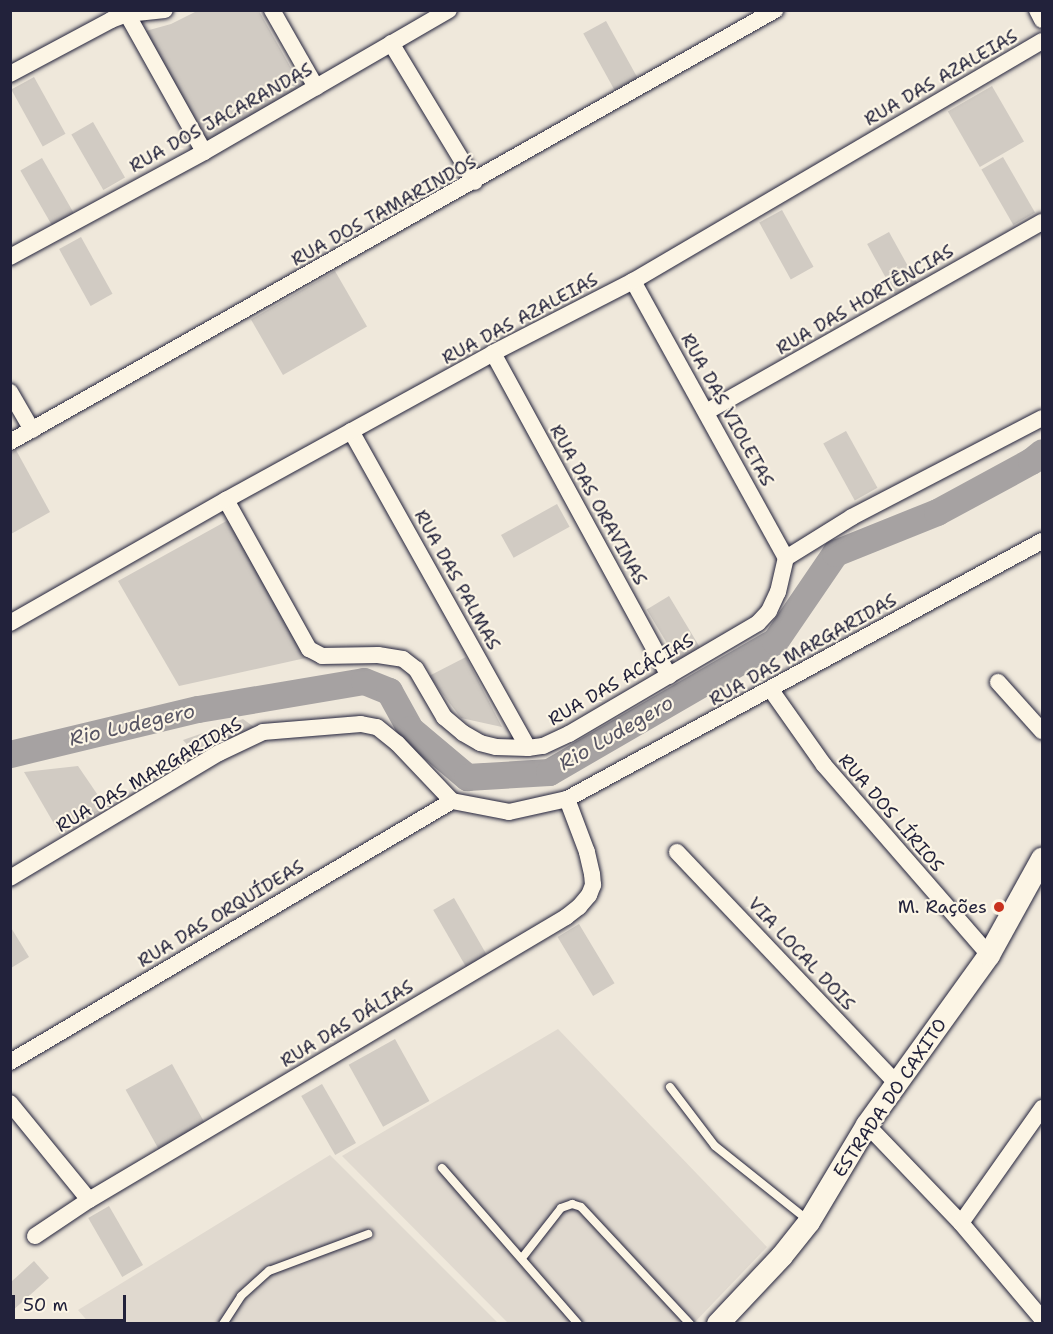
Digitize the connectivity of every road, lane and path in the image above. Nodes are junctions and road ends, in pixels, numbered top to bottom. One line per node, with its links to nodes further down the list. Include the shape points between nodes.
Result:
1 (165, 10): 6 (street)
2 (272, 10): 11 (street)
3 (449, 10): 9 (street, RUA DOS JACARANDAS)
4 (775, 10): 13 (street, RUA DOS TAMARINDOS)
5 (1037, 10): 7 (street)
6 (127, 14): 10 (street); 12 (street)
7 (1042, 20)
8 (1042, 41): 16 (street, RUA DAS AZALEIAS)
9 (391, 43): 11 (street, RUA DOS JACARANDAS); 13 (street)
10 (10, 74)
11 (316, 87): 12 (street, RUA DOS JACARANDAS)
12 (204, 152): 15 (street, RUA DOS JACARANDAS)
13 (475, 182): 21 (street, RUA DOS TAMARINDOS)
14 (1042, 222): 19 (street, RUA DAS HORTÊNCIAS)
15 (10, 257)
16 (633, 281): 17 (street, RUA DAS AZALEIAS); 19 (street, RUA DAS VIOLETAS)
17 (493, 353): 22 (street, RUA DAS AZALEIAS); 28 (street, RUA DAS ORAVINAS)
18 (10, 392): 21 (street)
19 (706, 412): 26 (street, RUA DAS VIOLETAS)
20 (1042, 418): 26 (street, via 852,518)
21 (32, 430): 23 (street, RUA DOS TAMARINDOS)
22 (351, 432): 24 (street, RUA DAS AZALEIAS); 32 (street, RUA DAS PALMAS)
23 (10, 442)
24 (226, 500): 27 (street, RUA DAS AZALEIAS); 32 (street, RUA DAS ACÁCIAS, via 309,649 322,656 378,655 403,659 416,669 444,717 463,734 496,747)
25 (1042, 542): 30 (street, RUA DAS MARGARIDAS)
26 (786, 558): 28 (street, RUA DAS ACÁCIAS, via 778,592 758,623)
27 (10, 623)
28 (669, 676): 32 (street, RUA DAS ACÁCIAS, via 569,734)
29 (998, 682): 31 (street)
30 (771, 690): 33 (street, RUA DAS MARGARIDAS); 38 (street, RUA DOS LÍRIOS, via 824,765)
31 (1042, 731)
32 (528, 748)
33 (567, 799): 34 (street, RUA DAS MARGARIDAS, via 509,812); 46 (street, RUA DAS DÁLIAS, via 592,874 593,885 579,907)
34 (452, 801): 37 (street, RUA DAS MARGARIDAS, via 377,727 361,724 263,732 219,753); 39 (street, RUA DAS ORQUÍDEAS)
35 (677, 852): 40 (street, VIA LOCAL DOIS)
36 (1042, 859): 38 (main road, ESTRADA DO CAXITO)
37 (10, 878)
38 (989, 955): 40 (main road, ESTRADA DO CAXITO)
39 (10, 1062)
40 (896, 1083): 44 (main road, ESTRADA DO CAXITO)
41 (670, 1087): 47 (lane, via 715,1146)
42 (10, 1103): 46 (street)
43 (1042, 1108): 48 (street)
44 (867, 1125): 47 (main road, ESTRADA DO CAXITO); 48 (street)
45 (442, 1168): 51 (lane)
46 (89, 1200): 50 (street, RUA DAS DÁLIAS)
47 (809, 1222): 56 (main road, ESTRADA DO CAXITO)
48 (961, 1223): 52 (street)
49 (368, 1234): 53 (lane, via 269,1271 241,1296)
50 (35, 1236)
51 (522, 1258): 54 (lane); 55 (lane, via 561,1208 572,1204 581,1207)
52 (1042, 1319)
53 (223, 1323)
54 (578, 1323)
55 (690, 1323)
56 (717, 1323)

